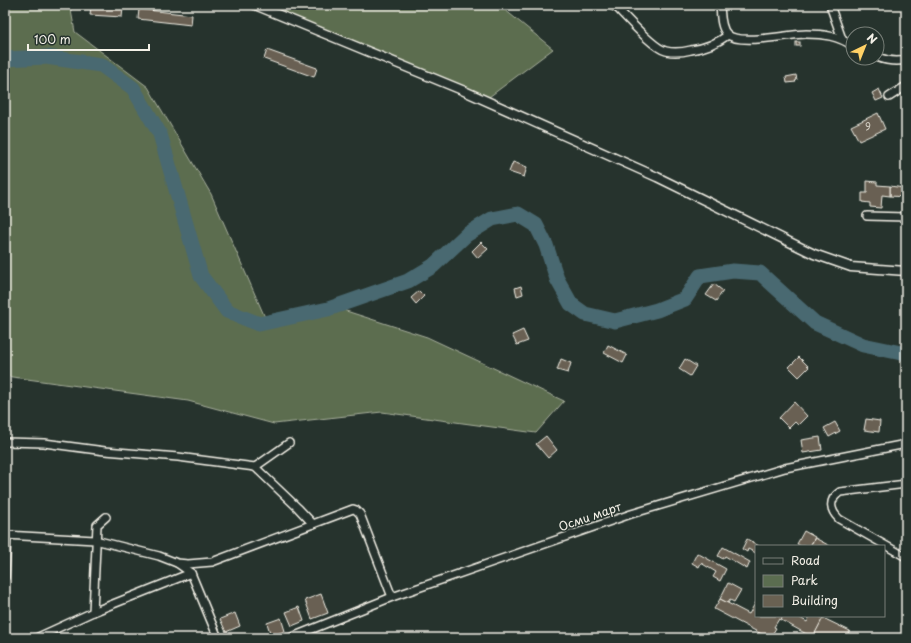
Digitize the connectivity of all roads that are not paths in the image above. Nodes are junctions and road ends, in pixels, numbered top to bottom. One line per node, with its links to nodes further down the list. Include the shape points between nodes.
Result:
1 (255, 5): 14 (street, via 462,90 657,177 832,262 850,267)
2 (611, 5): 5 (street, via 655,45 666,51 681,52 703,48 719,42)
3 (720, 5): 5 (street, via 722,25)
4 (832, 5): 6 (street)
5 (728, 35): 6 (street, via 747,40 805,34)
6 (842, 39): 7 (street)
7 (845, 41)
8 (885, 60): 9 (street)
9 (906, 60)
10 (906, 86): 11 (street)
11 (889, 97)
12 (867, 216): 13 (street)
13 (906, 217)
14 (906, 271)
15 (5, 442): 18 (street, via 44,443)
16 (289, 443): 18 (street)
17 (906, 444): 30 (street, Осми март, via 785,468 631,514)
18 (255, 467): 21 (street)
19 (906, 484): 24 (street, via 840,492 833,498 832,508 839,519)
20 (106, 517): 23 (street, via 97,525)
21 (313, 524): 27 (street, via 212,562); 30 (street, via 352,509 356,510 360,514)
22 (6, 536): 23 (street); 29 (street)
23 (95, 540): 27 (street); 31 (street)
24 (885, 545)
25 (885, 545): 26 (street)
26 (906, 557)
27 (177, 563): 28 (street)
28 (191, 573): 31 (street); 33 (street)
29 (5, 577)
30 (392, 597): 34 (street, Осми март)
31 (93, 612): 32 (street)
32 (36, 638)
33 (218, 638)
34 (290, 638)

